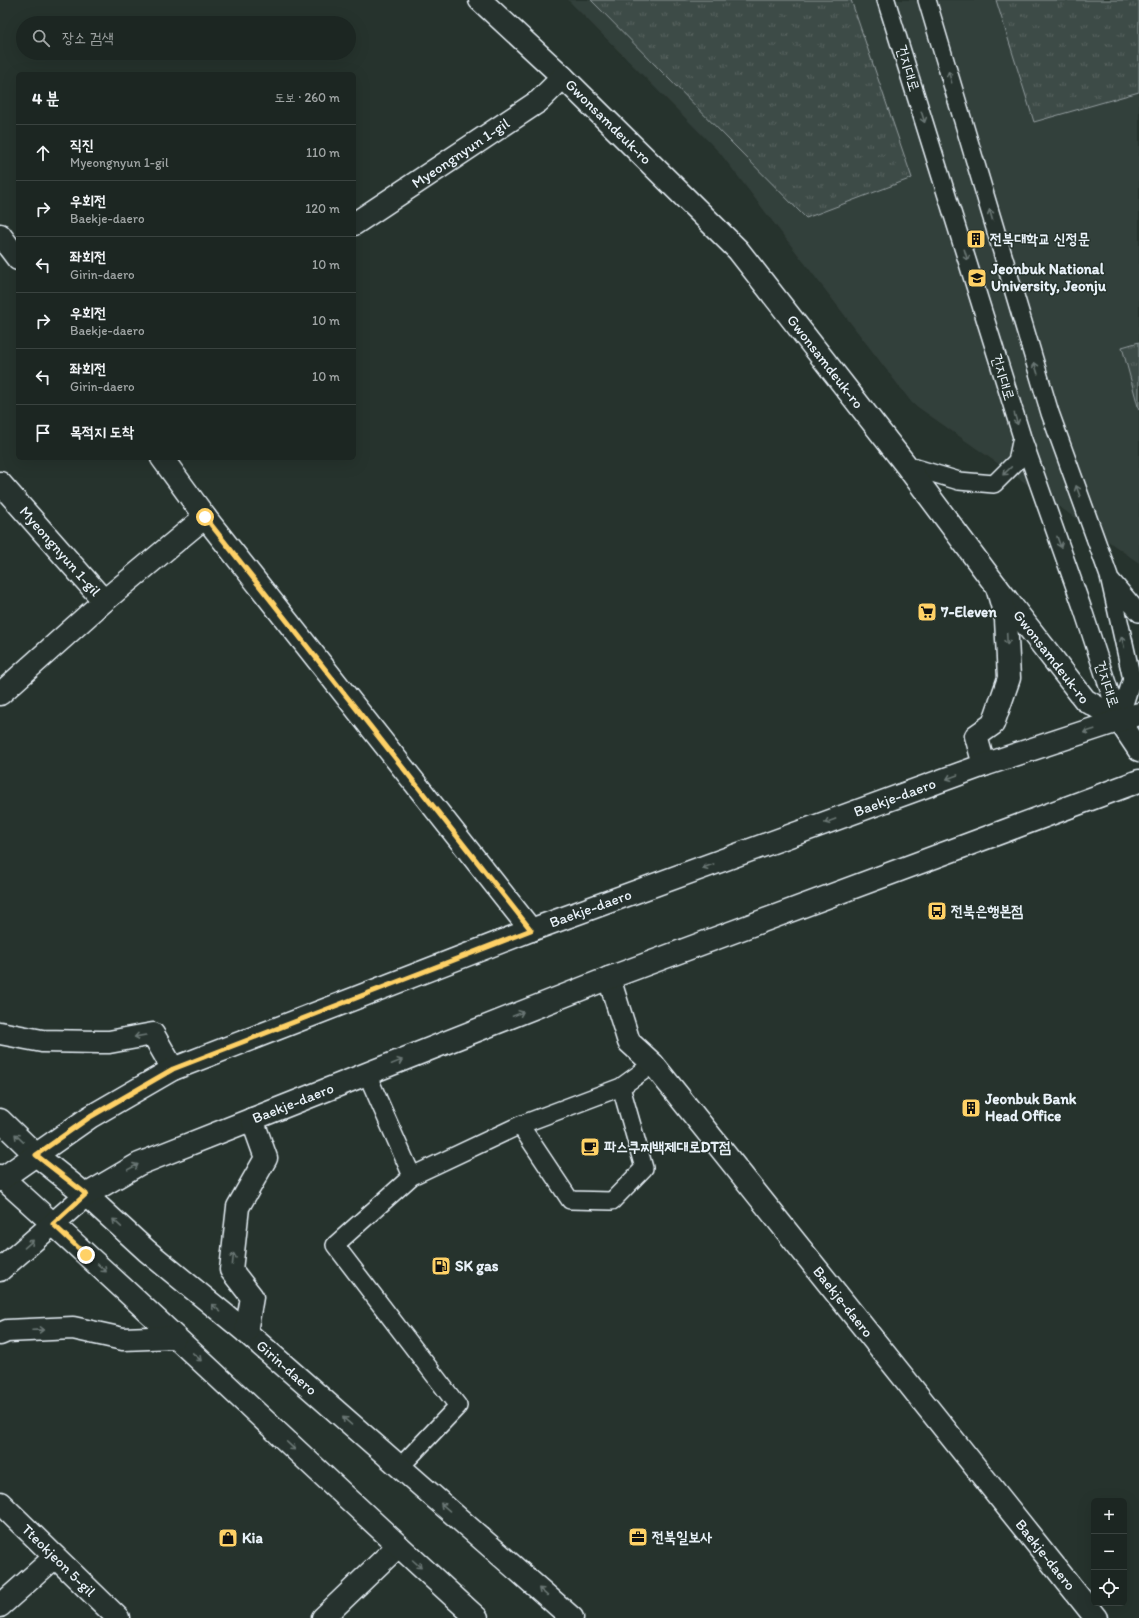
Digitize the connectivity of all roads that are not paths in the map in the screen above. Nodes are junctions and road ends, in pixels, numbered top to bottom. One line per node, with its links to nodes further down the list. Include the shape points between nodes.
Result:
1 (480, 0): 4 (street, Gwonsamdeuk-ro)
2 (886, 0): 8 (lane, 건지대로, one-way to 8)
3 (927, 0): 13 (lane, 건지대로, one-way to 3, via 1050,413)
4 (563, 78): 5 (street, Myeongnyun 1-gil, via 539,101); 10 (street, Gwonsamdeuk-ro, via 738,250)
5 (356, 223)
6 (0, 235): 7 (street)
7 (16, 256)
8 (1022, 437): 10 (lane, one-way to 10, via 1017,461 994,484 959,482); 18 (lane, 건지대로, one-way to 18, via 1082,607)
9 (163, 460): 12 (street)
10 (906, 466): 14 (street, Gwonsamdeuk-ro)
11 (0, 483): 15 (street, Myeongnyun 1-gil)
12 (205, 517): 15 (street, Myeongnyun 1-gil); 22 (street)
13 (1108, 576): 16 (lane); 18 (lane, 건지대로, one-way to 13, via 1132,679)
14 (997, 587): 18 (street, Gwonsamdeuk-ro, via 1085,700); 20 (street, one-way to 20, via 1006,619 1008,678 993,724 976,736)
15 (104, 601): 17 (street, Myeongnyun 1-gil)
16 (1139, 613)
17 (0, 694)
18 (1129, 717): 19 (street, Gwonsamdeuk-ro); 20 (street, Baekje-daero, one-way to 20)
19 (1139, 750)
20 (984, 765): 22 (street, Baekje-daero, one-way to 22)
21 (1139, 781): 23 (street, Baekje-daero)
22 (531, 930): 26 (street, Baekje-daero)
23 (609, 978): 25 (street, Baekje-daero, via 629,1042); 27 (street, Baekje-daero, one-way to 23)
24 (0, 1033): 26 (street, one-way to 24, via 153,1034 99,1042 42,1041)
25 (653, 1064): 28 (lane); 50 (street, Baekje-daero)
26 (173, 1069): 32 (street, Baekje-daero, via 90,1117)
27 (367, 1074): 29 (street, Baekje-daero); 33 (lane)
28 (621, 1087): 31 (lane); 31 (lane, via 644,1168 612,1201 570,1200)
29 (252, 1119): 35 (street, Baekje-daero, one-way to 29, via 139,1164); 38 (street, one-way to 29, via 252,1297 231,1270 238,1207 266,1158)
30 (0, 1120): 32 (street, Girin-daero, one-way to 30)
31 (520, 1125): 33 (lane)
32 (36, 1155): 34 (street, Baekje-daero); 35 (street, Girin-daero)
33 (412, 1176): 41 (lane, via 335,1245 458,1406)
34 (1, 1178): 36 (street)
35 (86, 1194): 36 (street, Baekje-daero); 38 (street, Girin-daero, one-way to 35, via 147,1251)
36 (53, 1224): 37 (street, Baekje-daero, one-way to 36); 40 (street, one-way to 40)
37 (0, 1270)
38 (246, 1332): 41 (street, Girin-daero, one-way to 38)
39 (0, 1334): 40 (street, one-way to 40, via 7,1331 73,1328 123,1340)
40 (175, 1337): 43 (street, one-way to 43)
41 (400, 1467): 49 (street, Girin-daero, one-way to 41)
42 (0, 1503): 44 (street, Tteokjeon 5-gil)
43 (398, 1546): 47 (street); 48 (street, one-way to 48)
44 (55, 1557): 45 (street); 46 (street, Tteokjeon 5-gil)
45 (0, 1606)
46 (118, 1618)
47 (323, 1618)
48 (477, 1618)
49 (572, 1618)
50 (1095, 1618)

